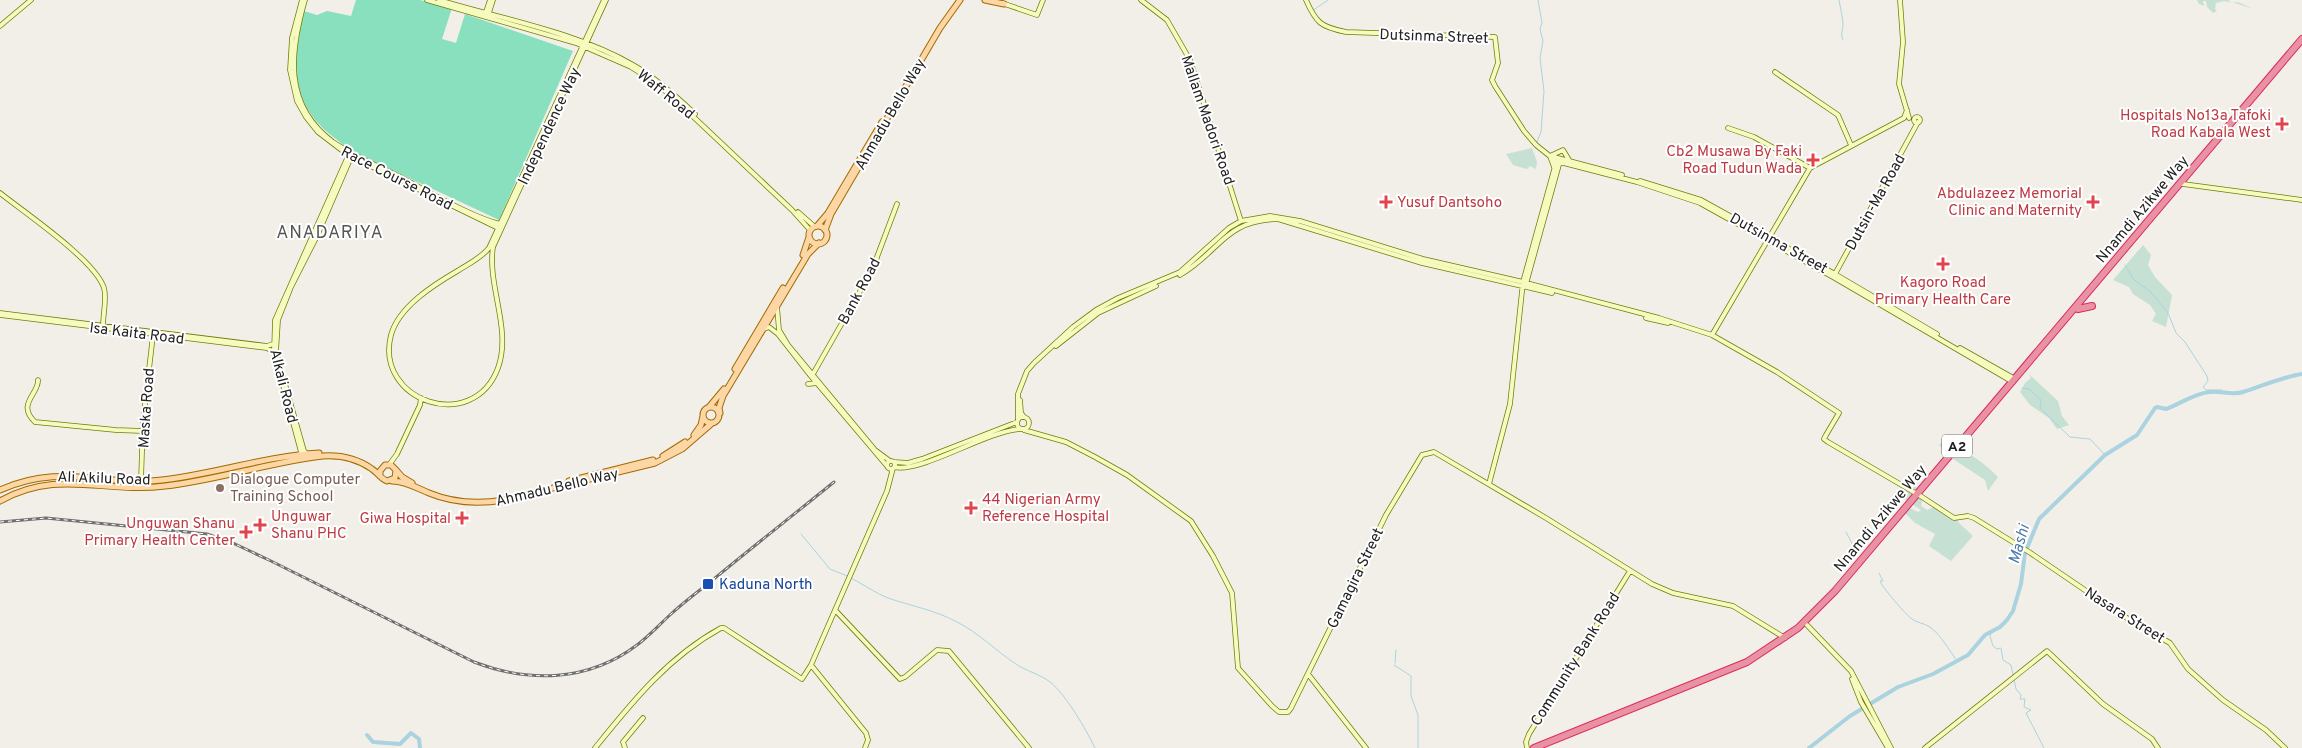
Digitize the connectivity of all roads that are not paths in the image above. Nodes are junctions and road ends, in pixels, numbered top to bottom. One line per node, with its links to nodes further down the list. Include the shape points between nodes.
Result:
1 (29, 0): 17 (street)
2 (304, 0): 27 (street, Race Course Road, via 290,48 294,91 311,124); 28 (street, Race Course Road, via 293,50 297,89 314,122)
3 (428, 0): 16 (street, Waff Road)
4 (439, 0): 16 (street, Waff Road)
5 (491, 0): 15 (street)
6 (605, 0): 20 (street, Independence Way)
7 (959, 0): 42 (main road, Ahmadu Bello Way, via 942,19 828,213); 43 (main road, Ahmadu Bello Way, via 831,214)
8 (985, 0): 14 (main road)
9 (992, 0): 14 (street)
10 (1043, 0): 14 (street, via 1036,15)
11 (1142, 0): 39 (street, Mallam Madori Road, via 1167,20 1190,60)
12 (1306, 0): 29 (street, Dutsinma Street, via 1318,22 1346,32 1495,37 1498,63 1492,80 1495,86 1536,145)
13 (1900, 0): 24 (street, via 1904,42 1899,84)
14 (1002, 2)
15 (489, 9): 16 (street); 16 (street)
16 (487, 15): 19 (street, Waff Road)
17 (0, 24)
18 (2302, 40): 66 (highway, Nnamdi Azikwe Way / A2)
19 (577, 41): 20 (street); 20 (street, Waff Road)
20 (585, 44): 22 (street, Waff Road); 22 (street); 40 (street, Independence Way); 47 (street, Independence Way, via 493,252)
21 (2302, 44): 35 (highway, Nnamdi Azikwe Way / A2)
22 (592, 47): 42 (street, Waff Road, via 632,67 667,90)
23 (1775, 72): 26 (street, via 1838,116)
24 (1907, 115): 26 (street); 48 (street, Dutsin-Ma Road, via 1915,120 1915,130)
25 (1728, 128): 34 (street)
26 (1851, 145): 34 (street)
27 (342, 152): 28 (street, Race Course Road); 32 (street)
28 (351, 154): 30 (street, Race Course Road); 32 (street, Alkali Road); 40 (street, Race Course Road)
29 (1558, 159): 31 (street, Dutsinma Street); 31 (street, via 1563,150); 33 (street); 33 (street); 44 (street, Dutsinma Street, via 1700,203)
30 (358, 160): 32 (street); 41 (street, Race Course Road)
31 (1570, 160): 44 (street, Dutsinma Street, via 1698,199)
32 (347, 162): 60 (street, Alkali Road, via 277,313); 81 (street, Alkali Road, via 317,236 279,314 277,327 276,352)
33 (1555, 167): 49 (street)
34 (1810, 168): 44 (street)
35 (2183, 184): 37 (street); 52 (highway, Nnamdi Azikwe Way / A2)
36 (0, 193): 55 (street, via 79,257 101,280 105,291)
37 (2302, 200)
38 (897, 204): 62 (street, Bank Road, via 875,265)
39 (1242, 223): 49 (street, via 1270,216 1293,219 1423,259); 74 (street, via 1187,271 1098,313 1042,358 1022,388 1020,409); 75 (street, via 1229,228 1180,272 1096,310 1057,342 1024,376 1018,400)
40 (500, 224): 41 (street, Independence Way)
41 (498, 228): 46 (street, Independence Way)
42 (813, 230): 43 (main road); 45 (main road, via 812,241); 71 (main road, Ahmadu Bello Way, via 805,252 721,393)
43 (825, 230): 45 (main road, Ahmadu Bello Way, via 826,238)
44 (1769, 239): 48 (street, Dutsinma Street); 58 (street)
45 (819, 243): 50 (main road, via 810,250)
46 (484, 253): 47 (street); 68 (street, Independence Way, via 413,303 391,334 389,360 399,381)
47 (493, 259): 69 (street, Independence Way, via 502,339 495,375 482,393 468,401 440,405)
48 (1834, 275): 66 (street, Dutsinma Street)
49 (1524, 284): 58 (street, via 1659,318); 93 (street, via 1510,404)
50 (779, 302): 56 (main road); 63 (street, via 779,330)
51 (2092, 306): 52 (highway)
52 (2078, 308): 66 (highway, Nnamdi Azikwe Way / A2)
53 (0, 314): 54 (street, Isa Kaita Road)
54 (68, 323): 55 (street, Isa Kaita Road); 57 (street, Isa Kaita Road)
55 (102, 326): 59 (street, Isa Kaita Road)
56 (762, 331): 63 (street, via 769,327 776,332); 72 (main road, via 723,396)
57 (153, 335): 59 (street, Isa Kaita Road); 79 (street, Maska Road)
58 (1712, 336): 95 (street, Nasara Street, via 1777,372 1839,413 1824,439)
59 (231, 343): 60 (street, Isa Kaita Road); 61 (street, Isa Kaita Road)
60 (273, 344): 61 (street, Alkali Road)
61 (274, 352): 83 (street, Alkali Road)
62 (816, 368): 63 (street); 64 (street, Bank Road); 67 (street)
63 (807, 369): 64 (street); 67 (street); 67 (street, via 807,382)
64 (812, 373): 67 (street)
65 (38, 380): 79 (street, via 27,406 34,422)
66 (2015, 380): 95 (highway, Nnamdi Azikwe Way / A2)
67 (817, 382): 84 (street, via 875,450); 86 (street)
68 (420, 398): 69 (street, Independence Way); 70 (street)
69 (425, 400): 70 (street)
70 (420, 405): 82 (street)
71 (709, 407): 72 (main road); 73 (main road)
72 (720, 413): 76 (main road, via 717,421)
73 (703, 416): 76 (main road); 88 (main road, Ahmadu Bello Way, via 696,433 656,460 503,497 470,499 437,493 406,479)
74 (1024, 418): 75 (street); 77 (street, Gamagira Street)
75 (1018, 421): 78 (street); 84 (street, via 922,460 908,463)
76 (711, 424): 92 (main road, Ahmadu Bello Way, via 682,450 655,463 504,500 460,501)
77 (1029, 425): 78 (street); 80 (street, Gamagira Street)
78 (1022, 429): 80 (street, Gamagira Street); 87 (street, via 995,434 916,466)
79 (143, 431): 91 (street, Maska Road)
80 (1039, 434): 102 (street, Gamagira Street, via 1066,442 1127,475 1191,521 1232,593 1238,668 1272,706 1279,712 1288,712)
81 (306, 454): 83 (main road, Ali Akilu Road); 85 (main road, Ali Akilu Road, via 334,453 373,465)
82 (397, 454): 85 (street); 88 (street)
83 (300, 455): 91 (main road, Ali Akilu Road)
84 (892, 461): 86 (street); 87 (street)
85 (387, 465): 88 (main road); 89 (main road, via 381,468)
86 (887, 467): 87 (street); 90 (street)
87 (894, 468): 90 (street)
88 (395, 469): 92 (main road, via 395,478)
89 (380, 476): 92 (main road); 96 (main road, Ali Akilu Road, via 371,468 348,458 323,456 158,487 74,482 46,484)
90 (890, 478): 98 (street)
91 (141, 481): 94 (main road, Ali Akilu Road, via 52,476 30,479)
92 (391, 481)
93 (1490, 484): 97 (street, Gamagira Street); 102 (street, Gamagira Street, via 1434,452 1422,454 1386,515)
94 (0, 490)
95 (1918, 494): 99 (highway, Nnamdi Azikwe Way / A2); 100 (highway, Nnamdi Azikwe Way / A2, via 1821,606); 118 (street, Nasara Street, via 1954,518 1971,517 2170,643 2188,669)
96 (0, 501)
97 (1630, 571): 100 (street, Gamagira Street, via 1671,592 1733,606); 111 (street, Community Bank Road, via 1529,734)
98 (836, 612): 101 (street); 109 (street, via 900,679 937,650 950,651)
99 (1806, 626): 103 (highway, Nnamdi Azikwe Way / A2, via 1763,656); 104 (street, via 1849,673)
100 (1786, 638): 103 (highway, Nnamdi Azikwe Way / A2)
101 (811, 665): 106 (street, via 802,679 721,628 664,669 624,710); 108 (street, via 866,733)
102 (1308, 674): 110 (street)
103 (1708, 681): 112 (highway, Nnamdi Azikwe Way / A2); 113 (highway, Nnamdi Azikwe Way / A2)
104 (1870, 712): 114 (street); 115 (street)
105 (643, 718): 107 (street, via 623,742)
106 (595, 748)
107 (625, 748)
108 (865, 748)
109 (1029, 748)
110 (1366, 748)
111 (1527, 748)
112 (1534, 748)
113 (1541, 748)
114 (1888, 748)
115 (1891, 748)
116 (1925, 748): 117 (street, via 2048,651 2103,704 2152,739)
117 (2158, 748)
118 (2285, 748)

